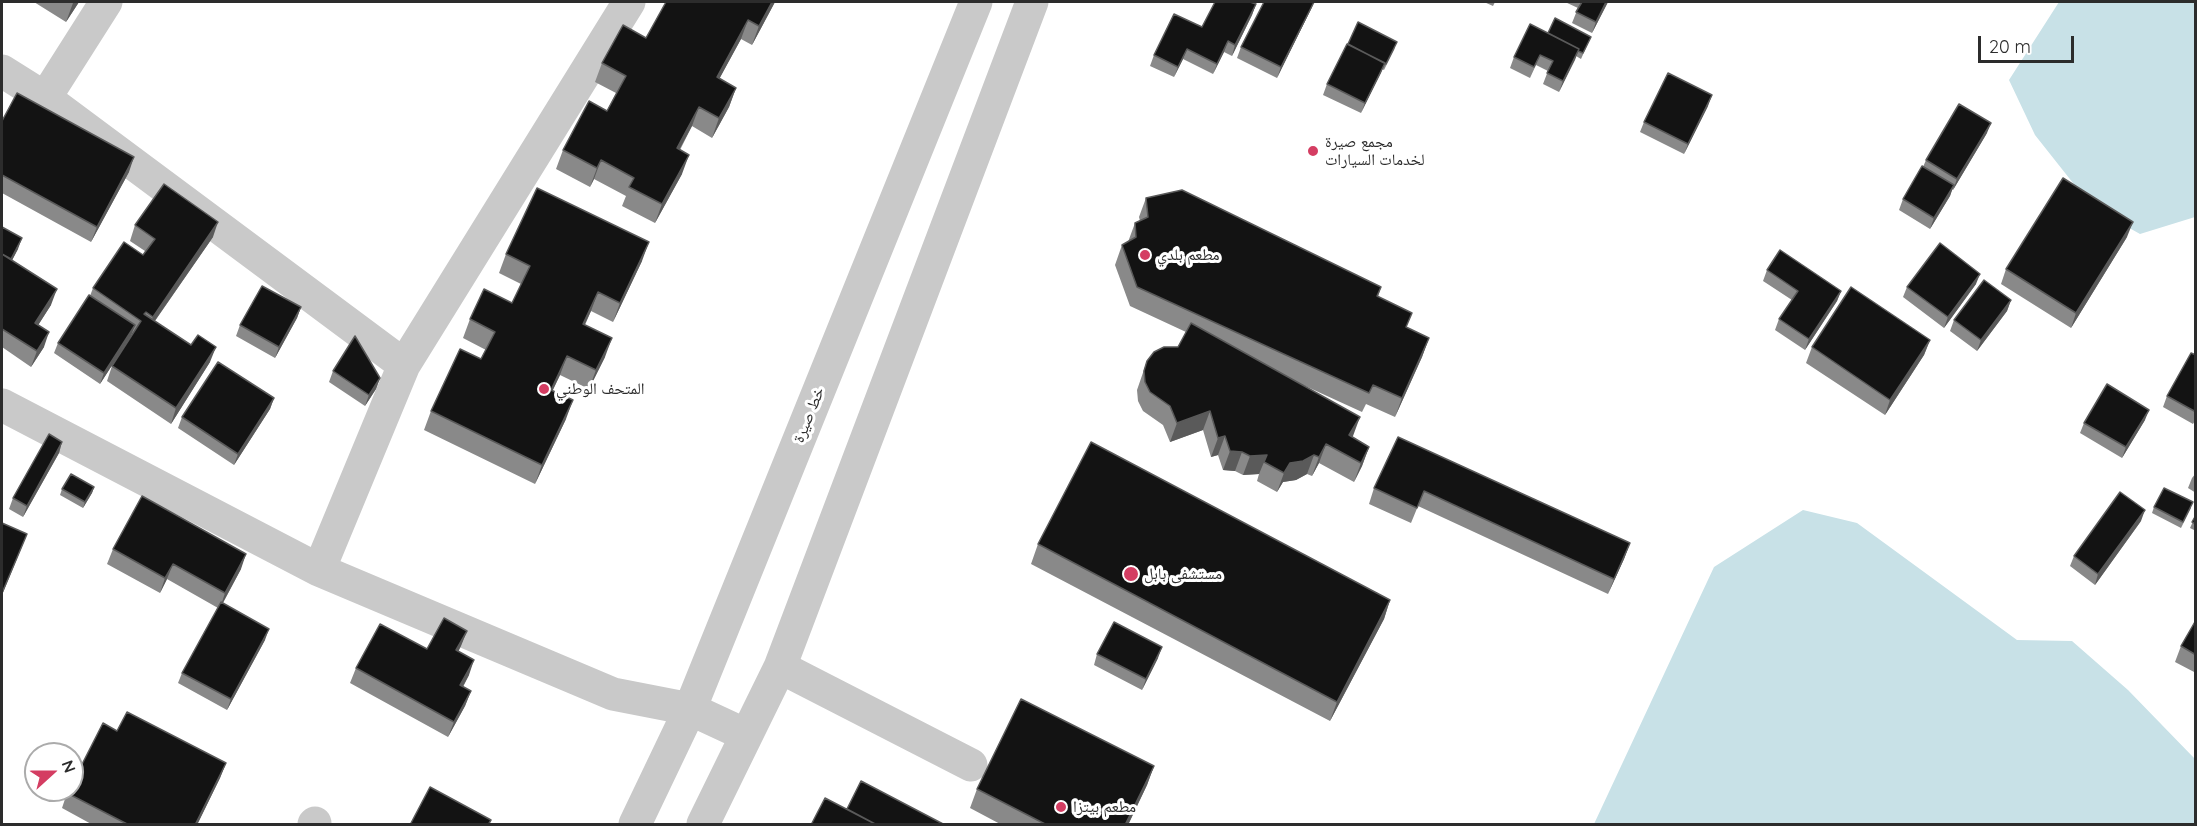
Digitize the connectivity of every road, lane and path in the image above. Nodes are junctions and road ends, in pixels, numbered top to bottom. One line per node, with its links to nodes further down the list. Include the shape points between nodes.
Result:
1 (106, 2): 6 (street)
2 (629, 2): 7 (street)
3 (976, 2): 11 (street, خط صيرة)
4 (1032, 2): 10 (street)
5 (2, 71): 6 (street)
6 (45, 98): 7 (street)
7 (404, 365): 9 (street)
8 (2, 405): 9 (street)
9 (319, 570): 11 (street, via 613,694)
10 (780, 668): 12 (street); 13 (street)
11 (690, 709): 12 (street); 14 (street, خط صيرة)
12 (746, 735): 15 (street)
13 (971, 765)
14 (635, 825)
15 (703, 825)

